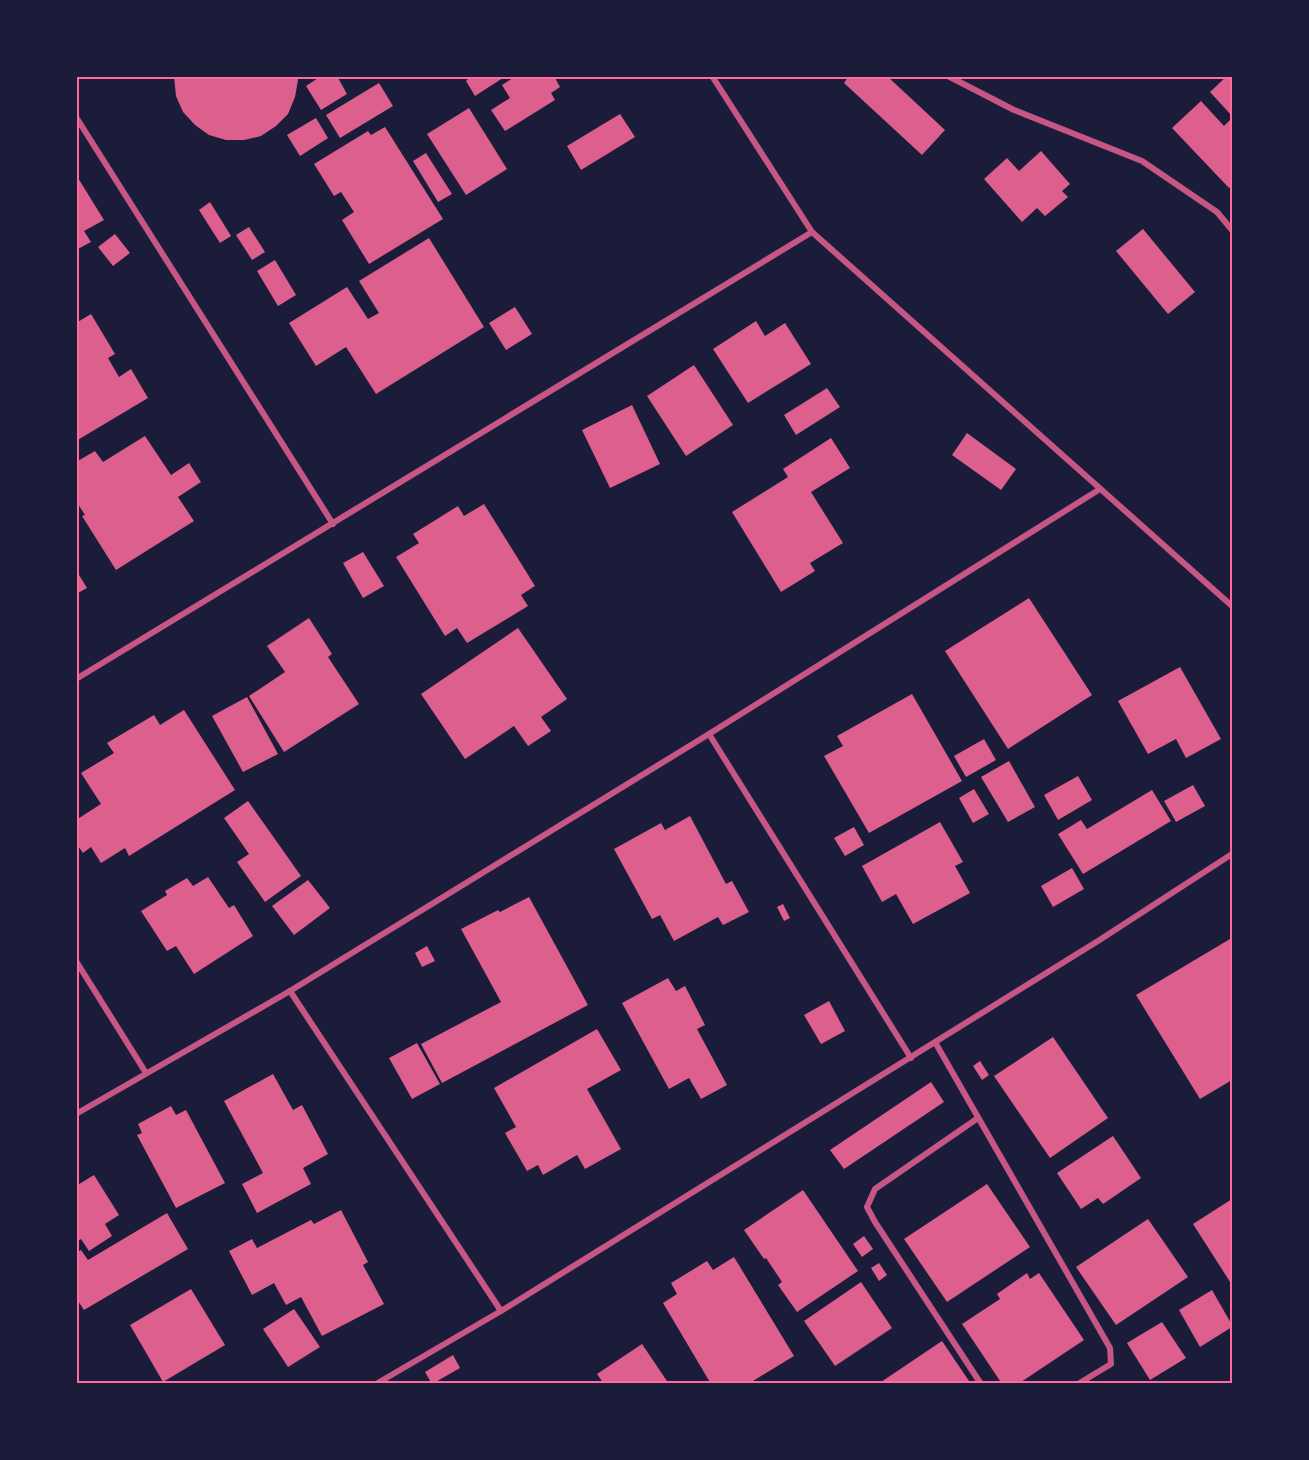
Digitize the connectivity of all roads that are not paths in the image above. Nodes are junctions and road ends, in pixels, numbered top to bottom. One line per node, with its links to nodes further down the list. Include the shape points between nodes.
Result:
1 (712, 76): 5 (street)
2 (948, 76): 4 (street, via 1014,110 1142,161 1217,212)
3 (76, 117): 7 (street)
4 (1233, 230)
5 (812, 232): 6 (street); 7 (street)
6 (1100, 489): 8 (street); 10 (street)
7 (333, 524): 9 (street)
8 (1233, 606)
9 (76, 679)
10 (709, 734): 13 (street); 15 (street)
11 (1233, 854): 14 (street)
12 (76, 961): 16 (street)
13 (290, 991): 16 (street); 19 (street)
14 (935, 1042): 15 (street); 18 (street)
15 (911, 1058): 19 (street)
16 (146, 1073): 17 (street)
17 (76, 1114)
18 (978, 1118): 21 (street, via 875,1189 867,1207); 22 (street, via 1110,1348 1111,1364)
19 (501, 1311): 20 (street)
20 (376, 1383)
21 (981, 1383)
22 (1078, 1383)

